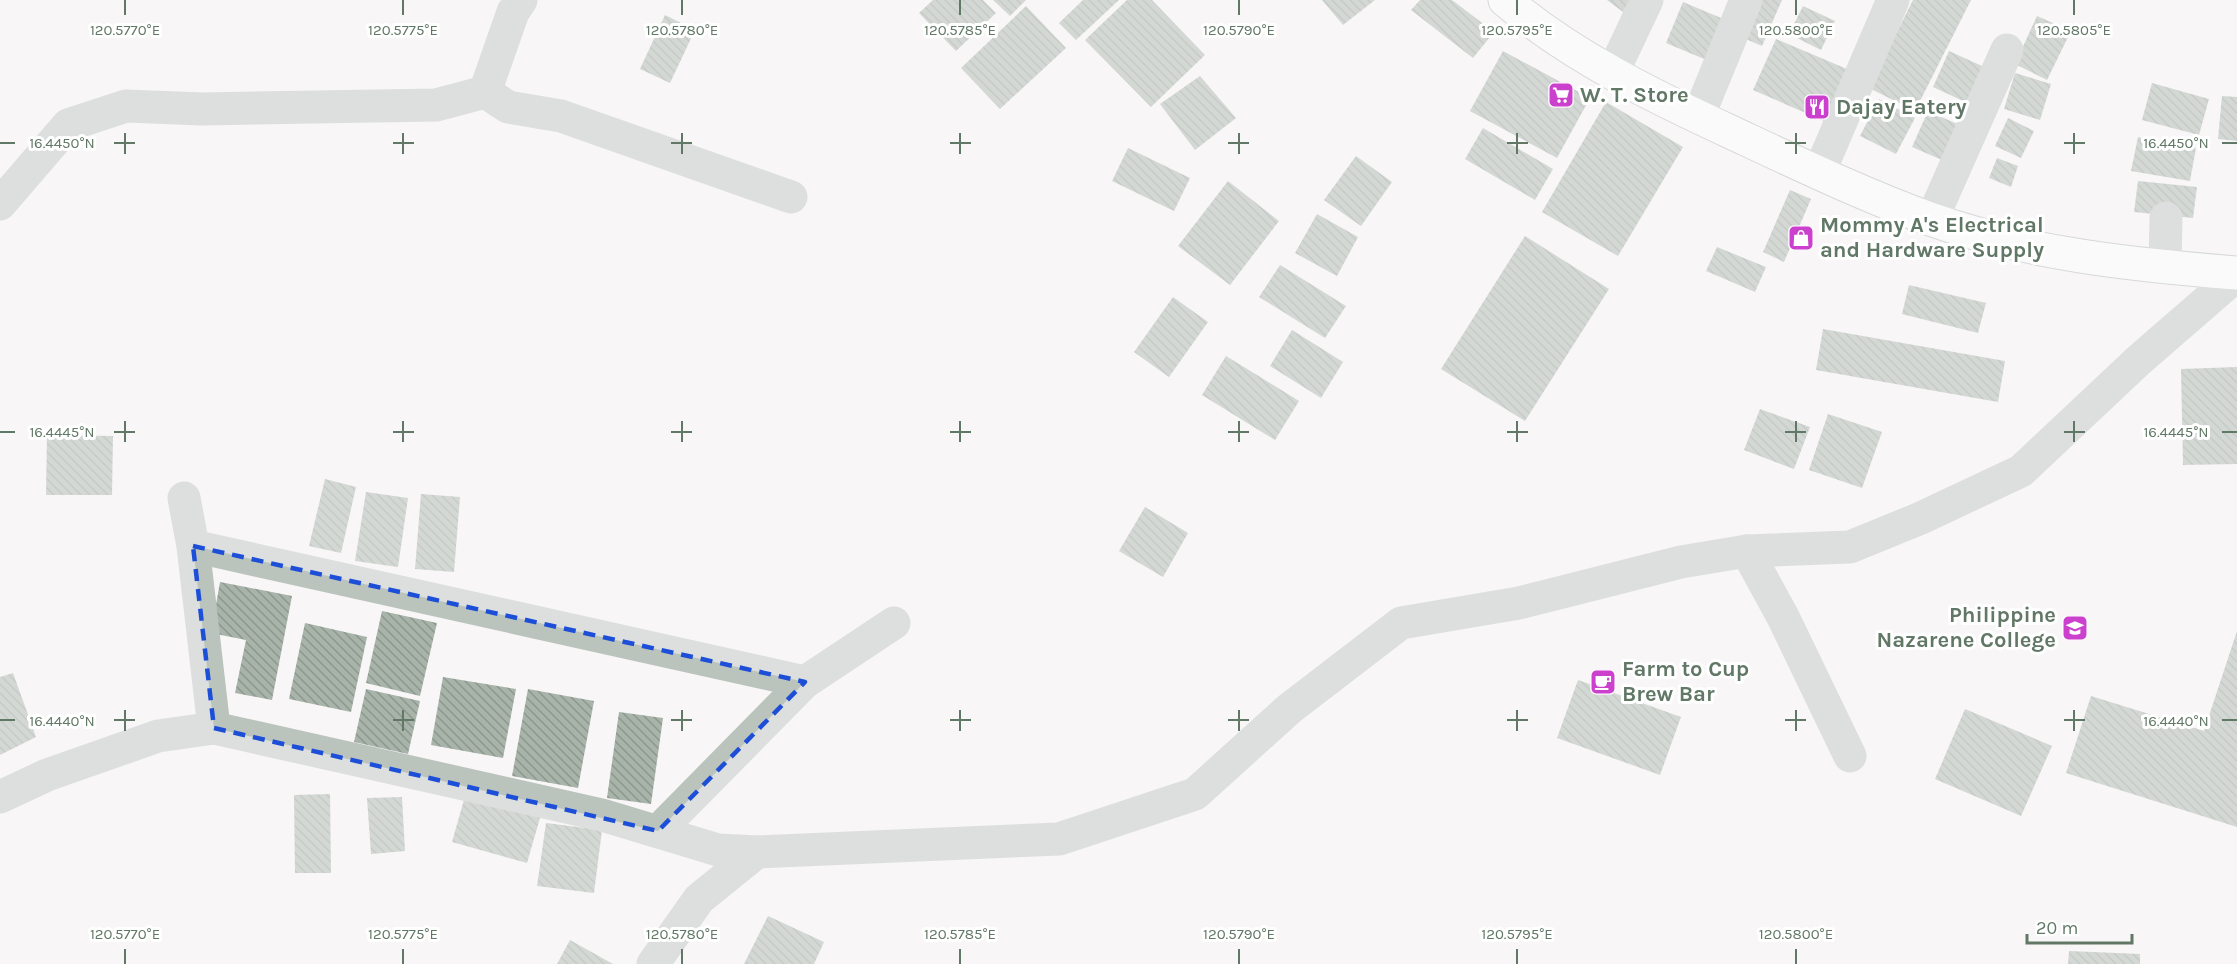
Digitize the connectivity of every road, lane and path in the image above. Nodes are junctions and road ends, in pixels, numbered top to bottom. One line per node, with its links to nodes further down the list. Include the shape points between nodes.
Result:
1 (521, 0): 8 (street, via 513,12)
2 (1504, 0): 7 (main road)
3 (1647, 0): 7 (street)
4 (1746, 0): 9 (street)
5 (1893, 0): 10 (street)
6 (2007, 50): 14 (street)
7 (1613, 72): 9 (main road)
8 (485, 92): 11 (street, via 508,107 561,116); 12 (street, via 436,105 202,109 126,106 68,125)
9 (1698, 117): 10 (main road)
10 (1819, 173): 14 (main road)
11 (791, 197)
12 (0, 204)
13 (2166, 218): 15 (street)
14 (1932, 219): 15 (main road, via 2046,250)
15 (2165, 267): 16 (main road)
16 (2237, 274): 19 (street, via 2021,471 1850,547)
17 (184, 498): 18 (street)
18 (193, 546): 21 (street); 22 (street)
19 (1747, 551): 23 (street); 26 (street, via 1681,562 1519,603 1401,623 1289,710 1195,794 1059,839)
20 (894, 623): 21 (street)
21 (805, 682): 25 (street)
22 (214, 728): 24 (street, via 159,736 47,775); 25 (street)
23 (1850, 756)
24 (0, 797)
25 (658, 831): 26 (street, via 718,850)
26 (757, 852): 27 (street, via 699,899)
27 (653, 964)

